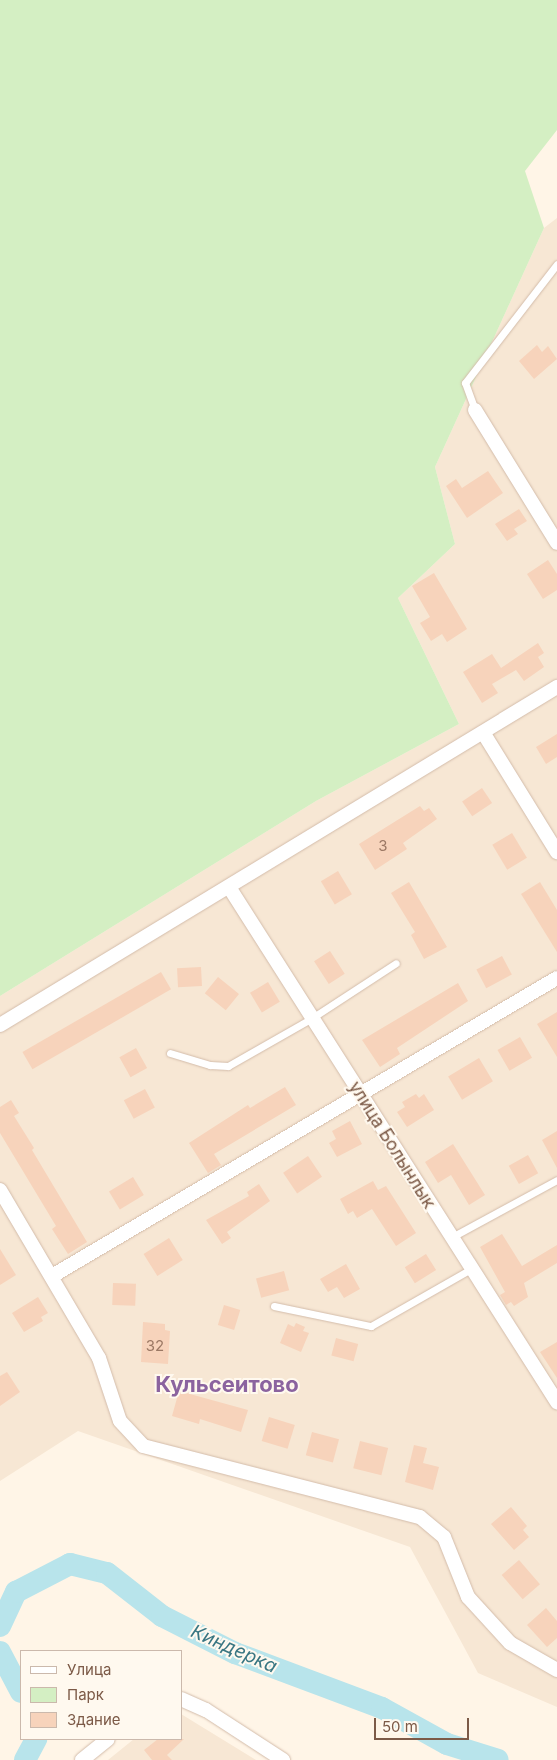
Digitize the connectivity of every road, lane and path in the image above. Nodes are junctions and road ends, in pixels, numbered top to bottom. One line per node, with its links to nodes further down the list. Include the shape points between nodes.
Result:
1 (557, 264): 2 (lane, via 466,383)
2 (475, 410): 3 (street)
3 (557, 543)
4 (557, 687): 5 (street)
5 (484, 734): 6 (street); 7 (street)
6 (557, 852)
7 (228, 887): 10 (street, улица Болынлык); 11 (street)
8 (396, 963): 10 (lane)
9 (557, 978): 13 (street)
10 (312, 1018): 12 (lane, via 228,1066 210,1065); 13 (street, улица Болынлык)
11 (0, 1025)
12 (170, 1053)
13 (360, 1094): 16 (street, улица Болынлык); 18 (street)
14 (557, 1180): 16 (lane)
15 (0, 1190): 18 (street)
16 (451, 1237): 17 (street, улица Болынлык)
17 (471, 1269): 19 (lane, via 371,1326); 20 (street, улица Болынлык)
18 (52, 1276): 21 (street, via 100,1358 120,1421 143,1446 420,1516 444,1537 468,1597 510,1643)
19 (274, 1306)
20 (555, 1397)
21 (557, 1670)
22 (182, 1699): 25 (street, via 206,1710)
23 (107, 1740): 24 (street)
24 (82, 1760)
25 (282, 1760)

